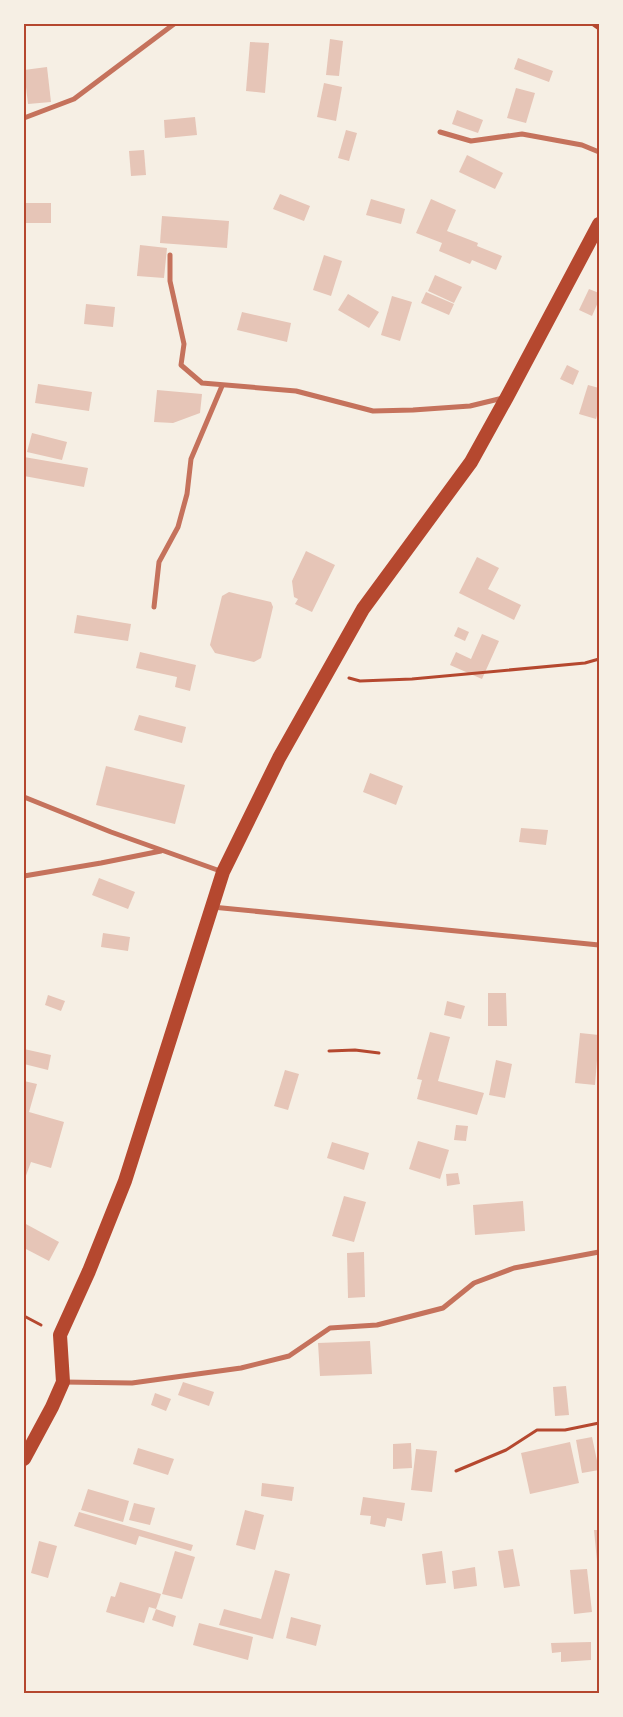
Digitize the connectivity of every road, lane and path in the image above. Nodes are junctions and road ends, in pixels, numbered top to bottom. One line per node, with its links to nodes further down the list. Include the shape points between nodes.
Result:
1 (174, 24): 4 (street, via 74,99)
2 (592, 24): 3 (path)
3 (599, 30)
4 (24, 118)
5 (440, 132): 6 (street, via 471,141 522,134 582,145)
6 (599, 152)
7 (599, 224): 10 (highway)
8 (170, 255): 9 (street, via 170,281 184,344 181,365 202,383)
9 (222, 386): 10 (street, via 296,392 373,411 470,406); 11 (street, via 191,459 187,494 178,527 159,562)
10 (507, 397): 13 (highway, via 471,462 363,609)
11 (154, 607)
12 (599, 658): 13 (path, via 585,663 412,679 360,680)
13 (327, 672): 16 (highway, via 279,758)
14 (24, 798): 15 (street)
15 (163, 850): 16 (street); 17 (street)
16 (223, 872): 18 (highway)
17 (24, 876)
18 (212, 907): 19 (street); 23 (highway, via 125,1181 60,1335)
19 (599, 945)
20 (329, 1051): 21 (path)
21 (379, 1053)
22 (599, 1252): 23 (street, via 514,1268 474,1283 442,1308 377,1324 330,1328 289,1356 241,1368 132,1383)
23 (63, 1382): 25 (highway)
24 (599, 1423): 26 (path, via 565,1430 537,1430 506,1450)
25 (24, 1459)
26 (456, 1471)

